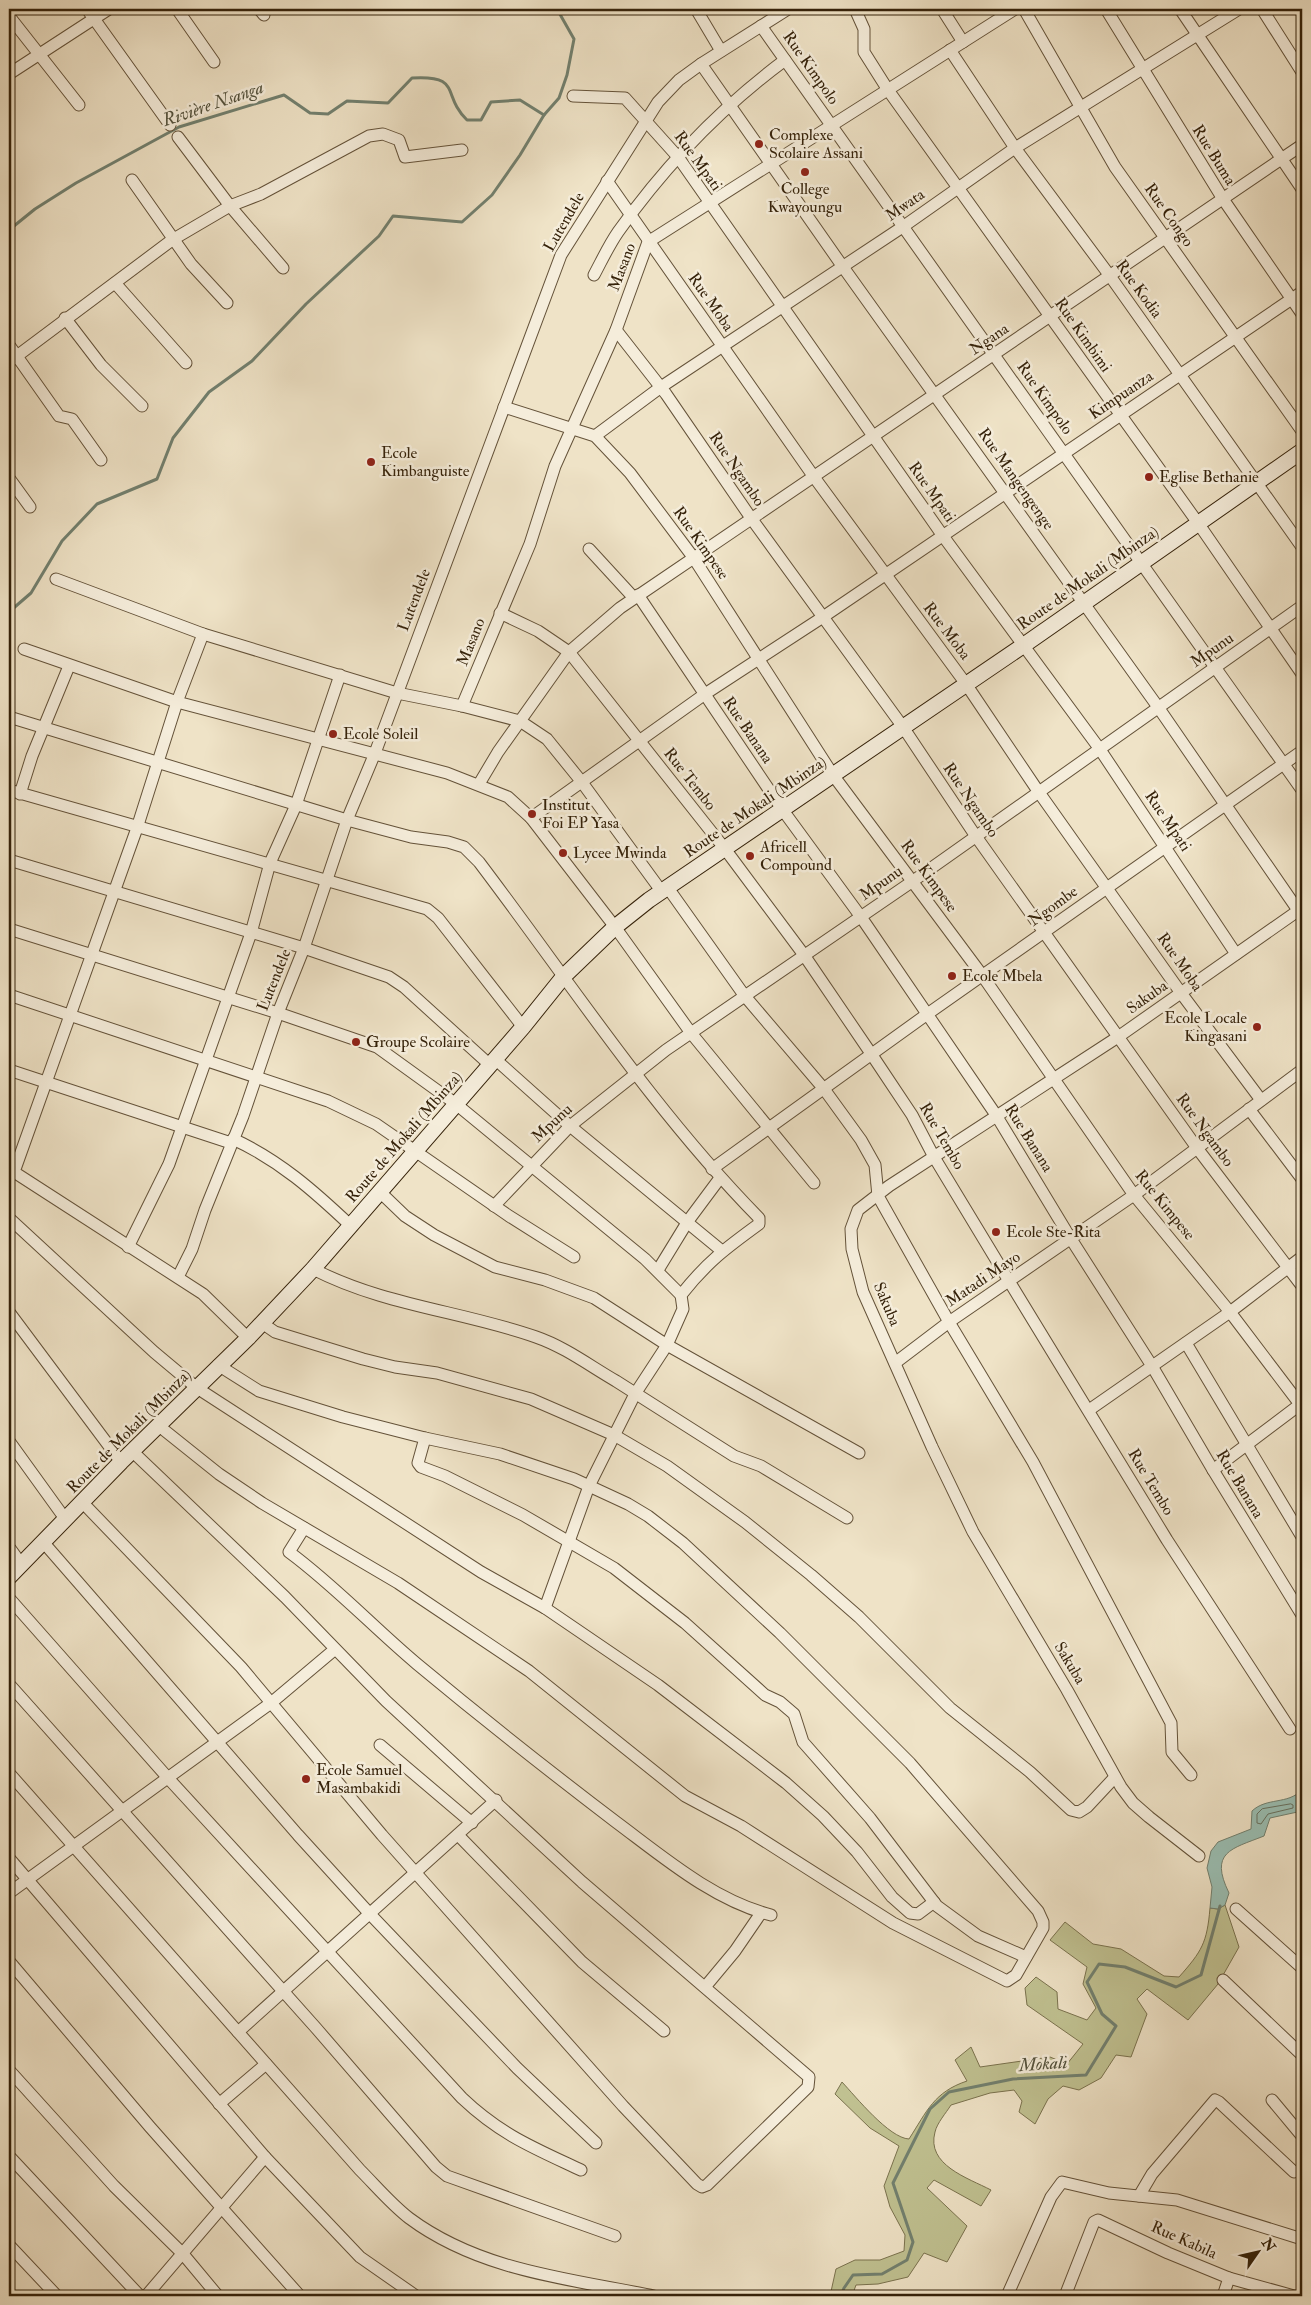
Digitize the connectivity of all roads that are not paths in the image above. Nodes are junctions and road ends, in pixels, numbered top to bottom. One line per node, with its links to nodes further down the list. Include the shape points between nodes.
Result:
1 (109, 9): 13 (street)
2 (177, 9): 22 (street)
3 (696, 9): 19 (street)
4 (855, 9): 27 (street, Rue Kimbimi, via 864,29 864,52)
5 (942, 9): 17 (street)
6 (1015, 9): 17 (street, Masano)
7 (1024, 9): 31 (street, Rue Congo)
8 (1106, 9): 24 (street, Rue Buma)
9 (1180, 9): 16 (street)
10 (1240, 9): 16 (street, Mwata)
11 (1262, 9): 25 (street)
12 (783, 10): 15 (street, Lutendele)
13 (91, 13): 20 (street); 33 (street)
14 (9, 16): 20 (street)
15 (761, 26): 19 (street, Lutendele); 21 (street, Rue Kimpolo)
16 (1196, 35): 24 (street, Mwata); 40 (street)
17 (963, 42): 18 (street, Masano)
18 (950, 50): 27 (street, Masano); 37 (street, Rue Kodia)
19 (721, 51): 23 (street, Lutendele)
20 (38, 55): 26 (street); 30 (street)
21 (785, 60): 29 (street); 34 (street, Rue Kimpolo)
22 (214, 62)
23 (700, 64): 29 (street, Rue Mangengenge); 32 (street, Lutendele, via 679,80)
24 (1142, 69): 31 (street, Mwata); 46 (street, Rue Buma)
25 (1302, 72)
26 (9, 74)
27 (888, 90): 34 (street, Masano); 44 (street, Rue Kimbimi)
28 (573, 96): 32 (street, Rue Mpati, via 620,96 632,103)
29 (730, 105): 39 (street); 41 (street, Rue Mangengenge)
30 (79, 106)
31 (1082, 107): 37 (street, Mwata); 51 (street, Rue Congo, via 1115,167)
32 (646, 119): 39 (street, Rue Mpati); 43 (street, Lutendele)
33 (170, 125)
34 (832, 125): 41 (street, Masano); 50 (street, Rue Kimpolo)
35 (178, 137): 48 (street)
36 (1302, 145): 40 (street, Ngana)
37 (1015, 148): 44 (street, Mwata); 57 (street, Rue Kodia)
38 (462, 150): 48 (street, via 405,157 399,140 382,134 369,136 262,194)
39 (678, 157): 47 (street, Rue Mpati); 49 (street)
40 (1282, 159): 45 (street); 46 (street, Ngana)
41 (772, 164): 47 (street, Masano); 54 (street, Rue Mangengenge)
42 (132, 180): 52 (street)
43 (607, 181): 49 (street, Rue Moba); 77 (street, Lutendele, via 560,255)
44 (958, 187): 50 (street, Mwata); 64 (street, Rue Kimbimi)
45 (1302, 189)
46 (1223, 199): 51 (street, Ngana); 60 (street, Rue Buma)
47 (709, 204): 53 (street, Masano); 62 (street, Rue Mpati)
48 (230, 206): 52 (street); 55 (street)
49 (631, 215): 53 (street, Rue Moba); 56 (street)
50 (904, 226): 54 (street, Mwata); 70 (street, Rue Kimpolo)
51 (1165, 238): 57 (street, Ngana); 67 (street, Rue Congo)
52 (172, 240): 58 (street); 61 (street)
53 (648, 242): 66 (street, Masano); 69 (street, Rue Moba)
54 (843, 267): 62 (street, Mwata); 75 (street, Rue Mangengenge)
55 (283, 268)
56 (594, 275)
57 (1110, 276): 64 (street, Ngana); 73 (street, Rue Kodia)
58 (115, 283): 65 (street); 72 (street)
59 (1302, 292): 60 (street, Kimpuanza)
60 (1292, 299): 63 (street, Rue Buma); 67 (street, Kimpuanza)
61 (227, 303)
62 (783, 308): 69 (street, Mwata); 82 (street, Rue Mpati)
63 (1302, 314)
64 (1050, 317): 70 (street, Ngana); 78 (street, Rue Kimbimi)
65 (65, 318): 71 (street); 76 (street, via 101,365)
66 (616, 330): 74 (street, Rue Ngambo); 79 (street, Masano)
67 (1236, 337): 73 (street, Kimpuanza); 80 (street, Rue Congo)
68 (9, 345): 71 (street)
69 (723, 348): 74 (street, Mwata); 86 (street, Rue Moba)
70 (994, 354): 75 (street, Ngana); 84 (street, Rue Kimpolo)
71 (13, 359): 85 (street, via 59,416 72,419)
72 (186, 363)
73 (1180, 375): 78 (street, Kimpuanza); 88 (street, Rue Kodia)
74 (661, 387): 81 (street, Mwata); 91 (street, Rue Ngambo)
75 (936, 394): 82 (street, Ngana); 89 (street, Rue Mangengenge)
76 (142, 406)
77 (504, 407): 79 (street, Rue Kimpese); 116 (street, Lutendele)
78 (1120, 416): 84 (street, Kimpuanza); 92 (street, Rue Kimbimi)
79 (570, 428): 81 (street, Rue Kimpese); 103 (street, Masano, via 554,466 530,544)
80 (1302, 431)
81 (595, 436): 96 (street, Rue Kimpese, via 630,473)
82 (874, 437): 86 (street, Ngana); 93 (street, Rue Mpati)
83 (1302, 451): 88 (street, Route de Mokali (Mbinza))
84 (1065, 453): 89 (street, Kimpuanza); 97 (street, Rue Kimpolo)
85 (101, 460)
86 (814, 477): 91 (street, Ngana); 98 (street, Rue Moba)
87 (9, 478): 90 (street)
88 (1256, 482): 92 (street, Route de Mokali (Mbinza)); 94 (street, Rue Kodia)
89 (1006, 493): 93 (street, Kimpuanza); 101 (street, Rue Mangengenge)
90 (30, 507)
91 (751, 518): 96 (street, Ngana); 104 (street, Rue Ngambo)
92 (1198, 523): 97 (street, Route de Mokali (Mbinza)); 105 (street, Rue Kimbimi)
93 (943, 536): 98 (street, Kimpuanza); 107 (street, Rue Mpati)
94 (1302, 547)
95 (589, 549): 100 (street, Rue Banana)
96 (693, 557): 100 (street, Ngana); 110 (street, Rue Kimpese)
97 (1142, 562): 101 (street, Route de Mokali (Mbinza)); 112 (street, Rue Kimpolo)
98 (885, 575): 104 (street, Kimpuanza); 115 (street, Rue Moba)
99 (56, 579): 106 (street)
100 (636, 596): 109 (street, Ngana); 117 (street, Rue Banana)
101 (1084, 602): 107 (street, Route de Mokali (Mbinza)); 120 (street, Rue Mangengenge)
102 (1302, 606): 105 (street, Mpunu)
103 (500, 613): 109 (street, Rue Tembo, via 538,631); 119 (street, Masano)
104 (823, 617): 110 (street, Kimpuanza); 123 (street, Rue Ngambo)
105 (1271, 628): 112 (street, Mpunu); 113 (street, Rue Kimbimi)
106 (203, 634): 114 (street); 118 (street)
107 (1024, 645): 115 (street, Route de Mokali (Mbinza)); 127 (street, Rue Mpati)
108 (24, 649): 111 (street)
109 (569, 652): 122 (street, Ngana); 126 (street, Rue Tembo)
110 (759, 658): 117 (street, Kimpuanza); 132 (street, Rue Kimpese)
111 (69, 666): 118 (street); 124 (street)
112 (1216, 666): 120 (street, Mpunu); 131 (street, Rue Kimpolo)
113 (1302, 674)
114 (340, 675): 116 (street); 125 (street)
115 (966, 684): 123 (street, Route de Mokali (Mbinza)); 136 (street, Rue Moba)
116 (397, 693): 119 (street); 129 (street, Lutendele)
117 (705, 694): 126 (street, Kimpuanza); 140 (street, Rue Banana)
118 (177, 702): 125 (street); 130 (street)
119 (462, 706): 122 (street)
120 (1158, 707): 127 (street, Mpunu); 139 (street, Rue Mangengenge)
121 (9, 717): 124 (street)
122 (520, 720): 133 (street, via 546,739); 134 (street, Ngana)
123 (903, 727): 132 (street, Route de Mokali (Mbinza)); 144 (street, Rue Ngambo)
124 (44, 728): 130 (street); 137 (street)
125 (319, 739): 129 (street); 138 (street)
126 (638, 739): 133 (street, Kimpuanza); 146 (street, Rue Tembo)
127 (1099, 748): 136 (street, Mpunu); 145 (street, Rue Mpati)
128 (1302, 750): 131 (street, Ngombe)
129 (375, 753): 134 (street); 142 (street, Lutendele)
130 (156, 763): 138 (street); 143 (street)
131 (1283, 764): 135 (street, Rue Kimpolo); 139 (street, Ngombe)
132 (833, 775): 140 (street, Route de Mokali (Mbinza)); 150 (street, Rue Kimpese)
133 (581, 781): 141 (street, Kimpuanza); 152 (street)
134 (479, 784): 141 (street, via 508,797)
135 (1302, 790)
136 (1038, 791): 144 (street, Mpunu); 151 (street, Rue Moba)
137 (14, 792): 143 (street)
138 (296, 805): 142 (street); 148 (street)
139 (1223, 805): 145 (street, Ngombe); 154 (street, Rue Mangengenge)
140 (782, 809): 146 (street, Route de Mokali (Mbinza)); 155 (street, Rue Banana)
141 (531, 818): 156 (street)
142 (347, 820): 149 (street, Lutendele); 165 (street, via 411,837 464,846)
143 (137, 828): 148 (street); 153 (street)
144 (975, 835): 150 (street, Mpunu); 158 (street, Rue Ngambo)
145 (1166, 845): 151 (street, Ngombe); 161 (street, Rue Mpati)
146 (724, 849): 152 (street, Route de Mokali (Mbinza)); 163 (street, Rue Tembo)
147 (9, 860): 153 (street)
148 (270, 864): 149 (street); 159 (street)
149 (328, 879): 160 (street, Lutendele); 173 (street, via 427,909 438,918)
150 (913, 881): 155 (street, Mpunu); 164 (street, Rue Kimpese)
151 (1108, 886): 158 (street, Ngombe); 166 (street, Rue Moba)
152 (665, 890): 156 (street, Route de Mokali (Mbinza)); 168 (street)
153 (113, 892): 159 (street); 162 (street)
154 (1301, 912): 161 (street, Sakuba)
155 (861, 917): 163 (street, Mpunu); 171 (street, Rue Banana)
156 (615, 927): 165 (street, Route de Mokali (Mbinza)); 174 (street)
157 (9, 929): 162 (street)
158 (1044, 932): 164 (street, Ngombe); 175 (street, Rue Ngambo)
159 (251, 933): 160 (street); 169 (street)
160 (304, 948): 170 (street, Lutendele); 178 (street, via 389,977)
161 (1236, 954): 166 (street, Sakuba)
162 (92, 955): 169 (street); 172 (street)
163 (804, 955): 168 (street, Mpunu); 176 (street, Rue Tembo)
164 (982, 975): 171 (street, Ngombe); 183 (street, Rue Kimpese)
165 (564, 976): 173 (street, Route de Mokali (Mbinza)); 181 (street)
166 (1181, 993): 175 (street, Sakuba); 186 (street, Rue Moba)
167 (9, 995): 172 (street)
168 (744, 995): 174 (street, Mpunu); 185 (street)
169 (228, 997): 170 (street); 177 (street)
170 (278, 1013): 182 (street, Lutendele); 187 (street, via 377,1047)
171 (926, 1014): 176 (street, Ngombe); 189 (street, Rue Banana)
172 (71, 1015): 177 (street); 184 (street)
173 (523, 1027): 178 (street, Route de Mokali (Mbinza))
174 (691, 1033): 181 (street, Mpunu); 192 (street)
175 (1118, 1037): 183 (street, Sakuba); 194 (street, Rue Ngambo)
176 (872, 1055): 185 (street, Ngombe); 196 (street, Rue Tembo, via 912,1115)
177 (205, 1062): 182 (street); 190 (street)
178 (493, 1062): 187 (street, Route de Mokali (Mbinza)); 191 (street)
179 (9, 1070): 184 (street)
180 (1301, 1073): 186 (street, Matadi Mayo)
181 (636, 1074): 191 (street, Mpunu); 198 (street)
182 (255, 1078): 193 (street, Lutendele); 195 (street, via 328,1101 376,1124)
183 (1053, 1080): 189 (street, Sakuba); 203 (street, Rue Kimpese)
184 (46, 1081): 190 (street); 199 (street)
185 (824, 1089): 192 (street, Ngombe); 204 (street, via 875,1165)
186 (1261, 1100): 188 (street, Matadi Mayo)
187 (456, 1104): 195 (street, Route de Mokali (Mbinza)); 197 (street)
188 (1249, 1109): 194 (street, Matadi Mayo); 200 (street)
189 (996, 1116): 196 (street, Sakuba); 209 (street, Rue Banana)
190 (182, 1126): 193 (street); 210 (street, via 169,1164)
191 (570, 1126): 197 (street, Mpunu); 207 (street)
192 (768, 1129): 198 (street, Ngombe); 201 (street)
193 (232, 1141): 208 (street, via 262,1153 286,1169); 217 (street, Lutendele, via 192,1249)
194 (1197, 1148): 203 (street, Matadi Mayo); 214 (street, Rue Ngambo)
195 (416, 1151): 202 (street, Route de Mokali (Mbinza)); 205 (street)
196 (934, 1157): 204 (street, Sakuba); 218 (street, Rue Tembo)
197 (530, 1165): 205 (street, Mpunu); 216 (street)
198 (716, 1174): 207 (street, Ngombe); 211 (street, via 760,1221)
199 (11, 1176): 210 (street)
200 (1302, 1179)
201 (814, 1183)
202 (379, 1191): 208 (street, Route de Mokali (Mbinza)); 227 (street, via 406,1216 434,1235 495,1267 545,1280 594,1298)
203 (1134, 1195): 209 (street, Matadi Mayo); 222 (street, Rue Kimpese)
204 (878, 1196): 223 (street); 228 (street, Sakuba, via 858,1210 852,1229 852,1249 863,1292)
205 (494, 1206): 212 (street)
206 (9, 1218): 231 (street)
207 (688, 1221): 211 (street); 216 (street, Ngombe)
208 (351, 1226): 215 (street, Route de Mokali (Mbinza))
209 (1071, 1239): 218 (street, Matadi Mayo); 230 (street, Rue Banana)
210 (128, 1247): 217 (street)
211 (722, 1250): 220 (street, via 702,1268)
212 (574, 1257)
213 (1302, 1257): 214 (street)
214 (1288, 1267): 219 (street, Rue Ngambo); 222 (street)
215 (313, 1269): 224 (street, Route de Mokali (Mbinza)); 232 (street, via 393,1301 539,1338)
216 (658, 1270): 220 (street)
217 (178, 1277): 225 (street, via 203,1294)
218 (1008, 1281): 223 (street, Matadi Mayo); 234 (street, Rue Tembo)
219 (1302, 1286)
220 (681, 1295): 227 (street, via 683,1309)
221 (9, 1312): 242 (street)
222 (1230, 1312): 226 (street); 233 (street, Rue Kimpese)
223 (949, 1322): 228 (street, Matadi Mayo); 265 (street, via 1043,1480 1171,1724 1172,1752)
224 (262, 1323): 225 (street, Route de Mokali (Mbinza)); 236 (street, via 276,1332 363,1359 437,1373 510,1392)
225 (248, 1338): 229 (street, Route de Mokali (Mbinza))
226 (1186, 1343): 230 (street); 239 (street)
227 (667, 1345): 232 (street); 241 (street)
228 (895, 1363): 266 (street, Sakuba, via 973,1532)
229 (218, 1365): 231 (street, Route de Mokali (Mbinza)); 237 (street, via 258,1390)
230 (1152, 1366): 234 (street); 243 (street, Rue Banana)
231 (197, 1388): 235 (street, Route de Mokali (Mbinza)); 256 (street, via 481,1572)
232 (635, 1394): 236 (street); 246 (street, via 734,1456 761,1466)
233 (1302, 1405): 239 (street)
234 (1089, 1410): 261 (street, Rue Tembo, via 1167,1540)
235 (159, 1426): 240 (street, Route de Mokali (Mbinza)); 248 (street, via 219,1474)
236 (614, 1435): 244 (street); 266 (street, via 716,1500 811,1576 858,1617 950,1708 1030,1772 1071,1810 1079,1812 1088,1807)
237 (425, 1438): 244 (street, via 500,1454); 251 (street, via 418,1463 421,1467 522,1515)
238 (9, 1441): 247 (street)
239 (1246, 1446): 243 (street); 249 (street)
240 (133, 1452): 242 (street, Route de Mokali (Mbinza)); 258 (street, via 258,1570)
241 (859, 1453)
242 (121, 1462): 245 (street, Route de Mokali (Mbinza))
243 (1212, 1470): 257 (street, Rue Banana)
244 (588, 1486): 251 (street); 282 (street, via 628,1504 683,1543 780,1633 910,1763 1041,1917 1043,1928)
245 (83, 1503): 247 (street, Route de Mokali (Mbinza)); 260 (street, via 190,1613)
246 (848, 1518)
247 (66, 1520): 250 (street, Route de Mokali (Mbinza))
248 (304, 1528): 282 (street, via 398,1583 529,1672 685,1796 741,1826 893,1924 1007,1981 1016,1975); 286 (street, via 289,1552 418,1664 662,1856 730,1900 766,1914)
249 (1302, 1537)
250 (44, 1542): 253 (street, Route de Mokali (Mbinza)); 262 (street)
251 (570, 1543): 256 (street); 278 (street, via 614,1568 685,1623 765,1695 794,1714 803,1742 870,1818)
252 (9, 1547): 253 (street)
253 (22, 1565): 254 (street, Route de Mokali (Mbinza))
254 (9, 1577)
255 (9, 1598): 267 (street)
256 (545, 1608): 278 (street, via 658,1685 786,1784 830,1823 892,1897 910,1913 918,1914)
257 (1302, 1614)
258 (334, 1650): 260 (street); 268 (street)
259 (9, 1684): 269 (street)
260 (271, 1703): 262 (street); 275 (street)
261 (1290, 1729)
262 (218, 1741): 267 (street); 280 (street)
263 (380, 1745): 270 (street)
264 (9, 1773): 272 (street)
265 (1191, 1776)
266 (1115, 1777): 273 (street, Sakuba, via 1134,1803)
267 (168, 1778): 269 (street); 281 (street)
268 (496, 1800): 270 (street); 286 (street, via 582,1882)
269 (122, 1812): 272 (street); 287 (street)
270 (472, 1823): 271 (street)
271 (458, 1835): 275 (street); 288 (street, via 569,1950)
272 (73, 1846): 276 (street); 289 (street)
273 (1198, 1856)
274 (9, 1858): 276 (street)
275 (417, 1873): 280 (street); 286 (street, via 623,2106 677,2165 702,2187 810,2082)
276 (28, 1880): 277 (street); 294 (street)
277 (9, 1894)
278 (934, 1902): 282 (street, via 978,1936)
279 (1236, 1909): 284 (street)
280 (369, 1913): 281 (street); 296 (street, via 517,2068)
281 (329, 1952): 287 (street); 299 (street, via 484,2119 541,2153)
282 (1026, 1957)
283 (9, 1961): 302 (street, via 150,2127)
284 (1302, 1968)
285 (1223, 1980): 290 (street)
286 (704, 1987)
287 (283, 1992): 289 (street); 303 (street, via 440,2172)
288 (664, 2031)
289 (238, 2032): 291 (street)
290 (1302, 2055)
291 (266, 2064): 294 (street); 315 (street, via 360,2170 403,2212 450,2244 538,2275)
292 (9, 2070): 306 (street, via 114,2186)
293 (1272, 2100): 295 (street)
294 (219, 2104): 298 (street)
295 (1302, 2136)
296 (596, 2144)
297 (9, 2156): 310 (street)
298 (265, 2157): 302 (street); 314 (street, via 360,2257)
299 (581, 2170)
300 (1294, 2172): 301 (street, via 1215,2100 1152,2174)
301 (1139, 2196): 304 (street, via 1200,2206); 316 (street, via 1062,2182 1031,2240)
302 (222, 2206): 306 (street); 313 (street)
303 (614, 2236)
304 (1302, 2239)
305 (9, 2245): 309 (street)
306 (183, 2254): 311 (street); 312 (street)
307 (1229, 2278): 308 (street, Rue Kabila); 317 (street, Rue Kabila, via 1098,2220 1093,2224); 318 (street)
308 (1273, 2294): 319 (street, Rue Kabila)
309 (57, 2296)
310 (140, 2296)
311 (146, 2296)
312 (218, 2296)
313 (300, 2296)
314 (416, 2296)
315 (654, 2296)
316 (1007, 2296)
317 (1065, 2296)
318 (1223, 2296)
319 (1294, 2296)

